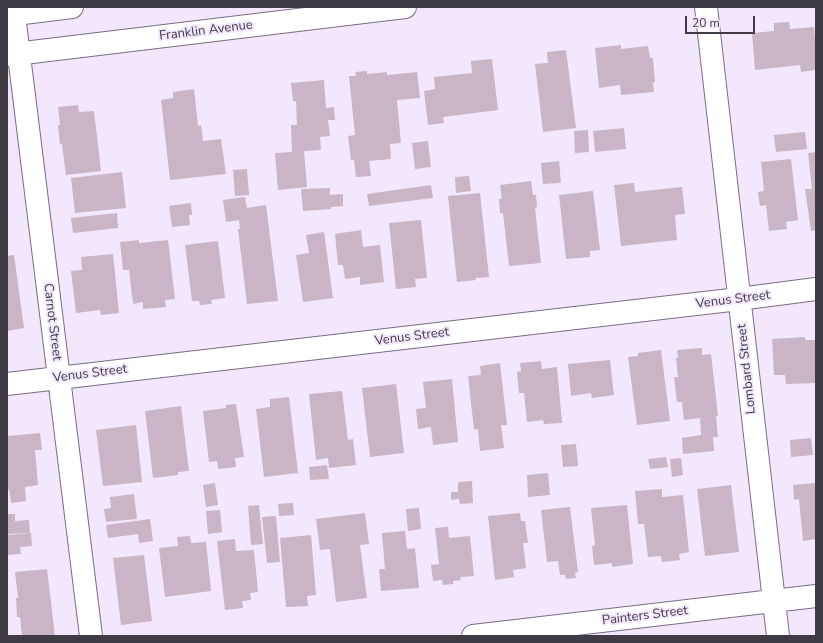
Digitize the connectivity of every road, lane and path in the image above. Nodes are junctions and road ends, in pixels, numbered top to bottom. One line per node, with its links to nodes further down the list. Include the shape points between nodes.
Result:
1 (72, 7): 4 (street)
2 (405, 7): 5 (street, Franklin Avenue)
3 (706, 7): 7 (street, Lombard Street)
4 (11, 12): 5 (street, Carnot Street)
5 (13, 55): 8 (street, Carnot Street)
6 (816, 290): 7 (street, Venus Street)
7 (739, 299): 8 (street, Venus Street); 11 (street, Lombard Street)
8 (59, 377): 9 (street, Venus Street); 12 (street, Carnot Street)
9 (7, 384)
10 (816, 596): 11 (street, Painters Street)
11 (773, 601): 13 (street, Painters Street); 14 (street, Lombard Street)
12 (91, 636)
13 (473, 636)
14 (778, 636)

